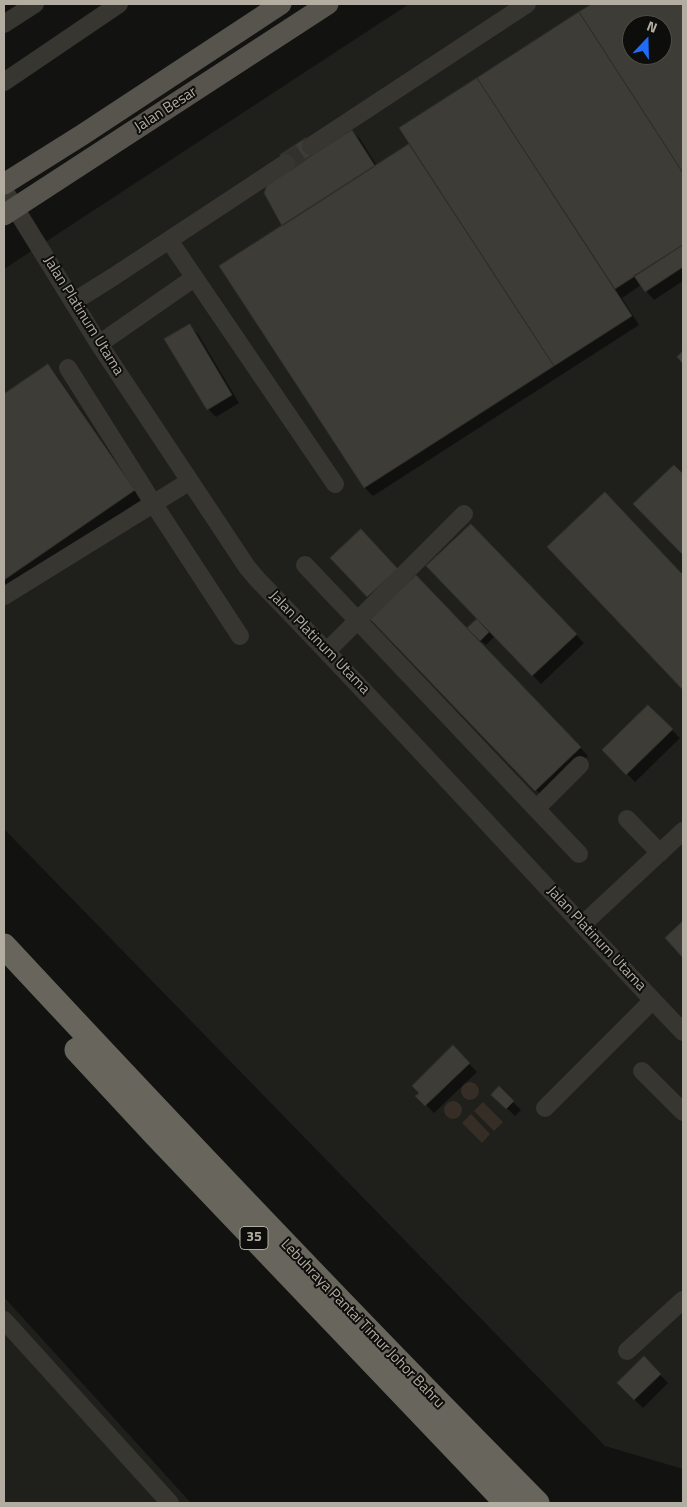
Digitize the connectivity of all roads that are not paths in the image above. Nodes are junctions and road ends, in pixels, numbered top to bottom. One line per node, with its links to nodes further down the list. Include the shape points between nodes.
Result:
1 (281, 4): 10 (main road, Jalan Besar)
2 (328, 4): 12 (main road, Jalan Besar)
3 (526, 4): 8 (street)
4 (26, 6): 6 (street)
5 (110, 6): 7 (street)
6 (4, 24)
7 (4, 82)
8 (311, 146)
9 (286, 163): 13 (street)
10 (4, 184)
11 (4, 190): 12 (street, Jalan Platinum Utama)
12 (9, 212): 15 (street, Jalan Platinum Utama)
13 (169, 240): 14 (street); 15 (street)
14 (194, 278): 16 (street); 19 (street)
15 (73, 302): 16 (street, Jalan Platinum Utama)
16 (99, 344): 18 (street, Jalan Platinum Utama)
17 (68, 368): 20 (street)
18 (190, 481): 20 (street); 26 (street, Jalan Platinum Utama, via 247,567)
19 (335, 484)
20 (153, 503): 23 (street); 25 (street)
21 (464, 514): 24 (street)
22 (305, 565): 24 (street)
23 (4, 596)
24 (358, 621): 26 (street); 28 (street)
25 (240, 636)
26 (327, 651): 33 (street, Jalan Platinum Utama)
27 (580, 765): 28 (street)
28 (536, 809): 32 (street)
29 (627, 819): 31 (street)
30 (683, 831): 31 (street)
31 (660, 853): 33 (street)
32 (579, 854)
33 (582, 925): 36 (street, Jalan Platinum Utama)
34 (4, 946): 46 (highway, Lebuhraya Pantai Timur Johor Bahru / 35, via 428,1393)
35 (4, 970): 45 (highway, Lebuhraya Pantai Timur Johor Bahru / 35, via 155,1134)
36 (653, 1000): 37 (street, Jalan Platinum Utama); 39 (street)
37 (683, 1032)
38 (642, 1071): 40 (street)
39 (545, 1108)
40 (683, 1112)
41 (683, 1300): 43 (street)
42 (4, 1320): 44 (street)
43 (627, 1351)
44 (170, 1503)
45 (507, 1503)
46 (537, 1503)

